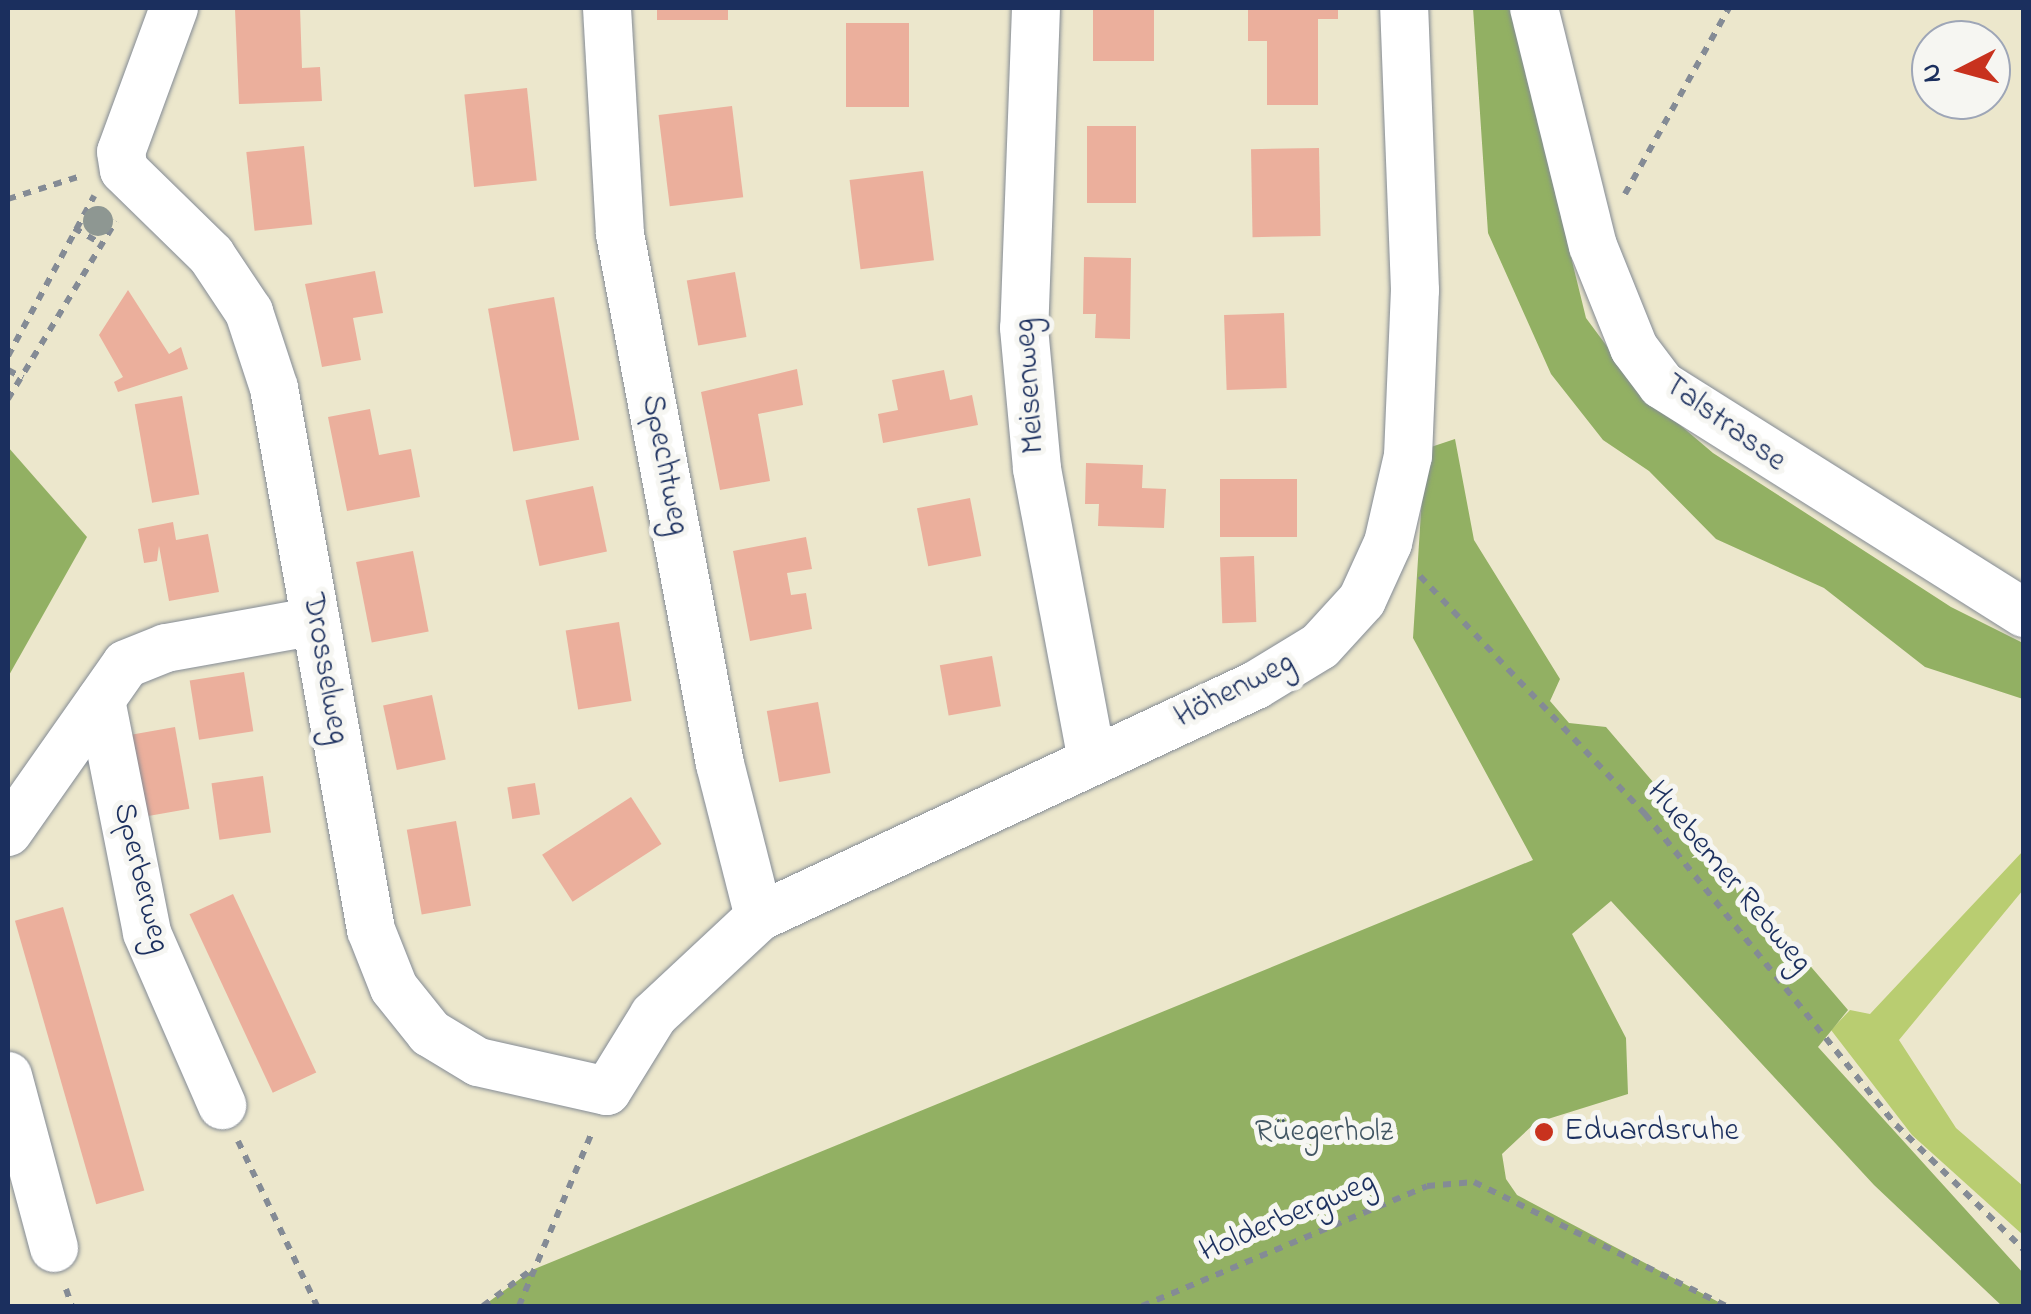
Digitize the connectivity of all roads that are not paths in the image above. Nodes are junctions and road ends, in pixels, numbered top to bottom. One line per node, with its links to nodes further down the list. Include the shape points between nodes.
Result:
1 (174, 8): 7 (street, Drosselweg, via 130,173 210,255 248,312 274,388)
2 (607, 8): 11 (street, Spechtweg, via 620,234 720,764)
3 (1036, 8): 9 (street, Meisenweg, via 1024,328 1037,468)
4 (1404, 8): 9 (street, Höhenweg, via 1415,290 1408,456 1388,543 1362,600 1320,646)
5 (1534, 8): 6 (street, Talstrasse, via 1593,246 1634,348 1662,386)
6 (2024, 613)
7 (316, 621): 8 (street, via 166,648 126,664); 13 (street, Drosselweg, via 372,930 394,988 430,1034 478,1062)
8 (101, 700): 10 (street); 14 (street, Sperberweg, via 147,933)
9 (1092, 760): 11 (street, Höhenweg)
10 (8, 832)
11 (759, 917): 13 (street, Höhenweg, via 654,1015)
12 (8, 1076): 15 (street)
13 (607, 1091)
14 (222, 1106)
15 (54, 1248)

